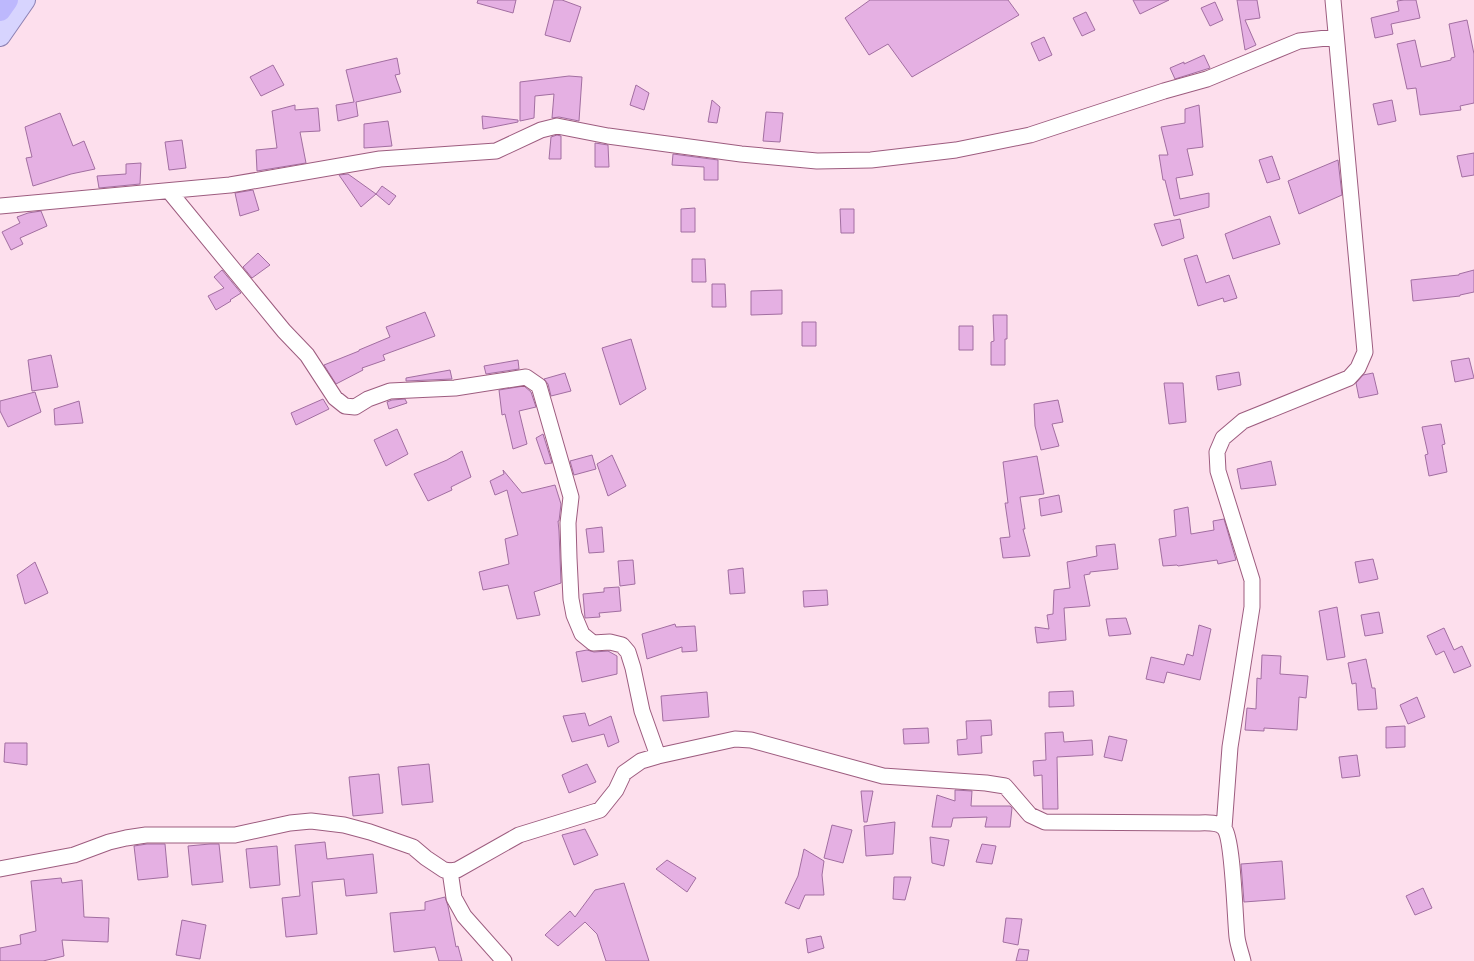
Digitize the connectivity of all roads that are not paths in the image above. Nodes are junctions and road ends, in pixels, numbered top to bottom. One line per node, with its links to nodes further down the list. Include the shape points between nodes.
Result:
1 (7, 0): 4 (highway)
2 (25, 0): 5 (main road)
3 (1333, 0): 6 (street)
4 (0, 10)
5 (0, 36)
6 (1336, 36): 7 (street, via 1299,41 1207,79 1030,135 956,150 871,160 817,161 741,154 608,136 557,126 541,130 496,151 380,159 230,185); 10 (street, via 1365,352 1358,368 1349,378 1243,422 1223,438 1217,452 1218,471 1252,580 1252,607 1230,747)
7 (169, 191): 8 (street); 9 (street, via 284,331 308,355 335,398 345,406 355,407 390,391 455,388 526,377 539,386 571,497 568,523 574,615 582,634 594,643 610,642 622,645 628,652 642,710)
8 (0, 206)
9 (658, 756): 10 (street, via 736,739 751,740 883,776 1005,786 1030,815 1045,822 1195,823 1217,824); 12 (street, via 642,761 624,773 616,790 600,810 519,835 463,868)
10 (1224, 828): 14 (street, via 1230,850 1238,939)
11 (0, 869): 12 (street, via 74,855 126,838 146,835 235,835 311,821 344,825 413,847 440,868)
12 (450, 871): 13 (street, via 454,898 464,916)
13 (504, 961)
14 (1243, 961)

